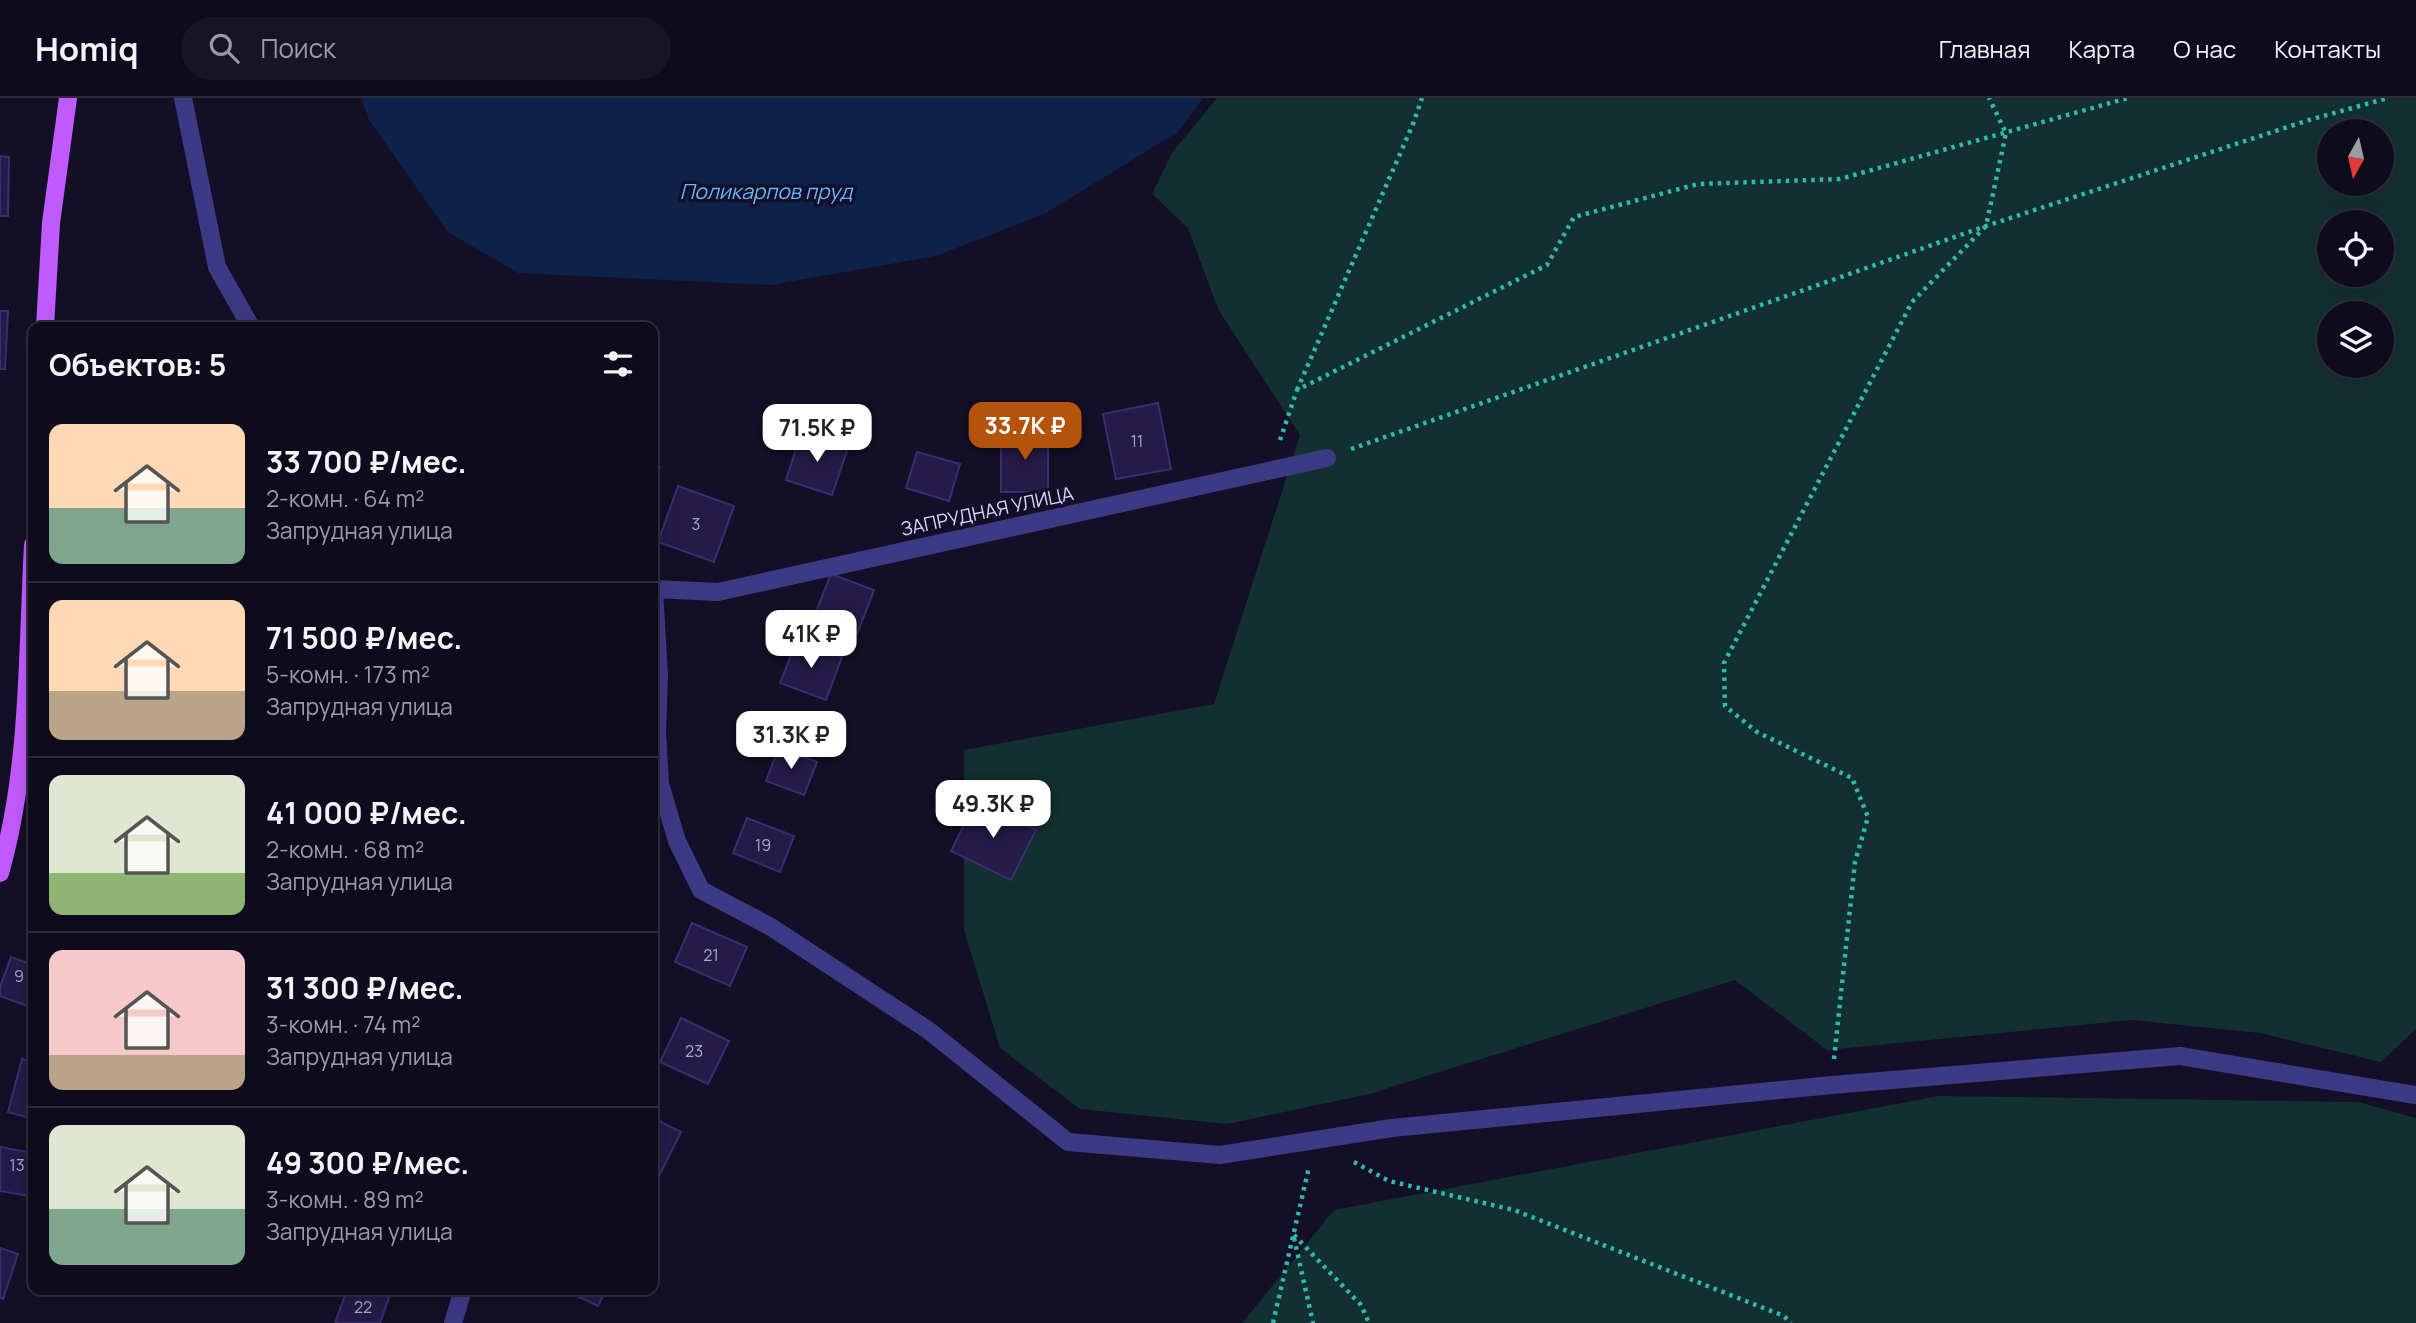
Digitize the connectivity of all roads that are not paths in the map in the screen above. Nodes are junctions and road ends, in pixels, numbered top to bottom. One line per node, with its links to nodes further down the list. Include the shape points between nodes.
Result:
1 (68, 98): 3 (main road, via 51,223)
2 (183, 98): 4 (street, via 217,267)
3 (45, 322)
4 (248, 322)
5 (1327, 458): 6 (street, ЗАПРУДНАЯ УЛИЦА, via 718,592)
6 (658, 589)
7 (28, 644): 9 (main road, via 23,743)
8 (658, 750): 10 (street, ЗАПРУДНАЯ УЛИЦА, via 660,784 677,841 701,890 771,927 928,1030 1068,1142 1220,1155 1392,1128 1832,1084 2180,1056)
9 (0, 873)
10 (2416, 1095)
11 (461, 1295): 12 (street)
12 (453, 1323)

